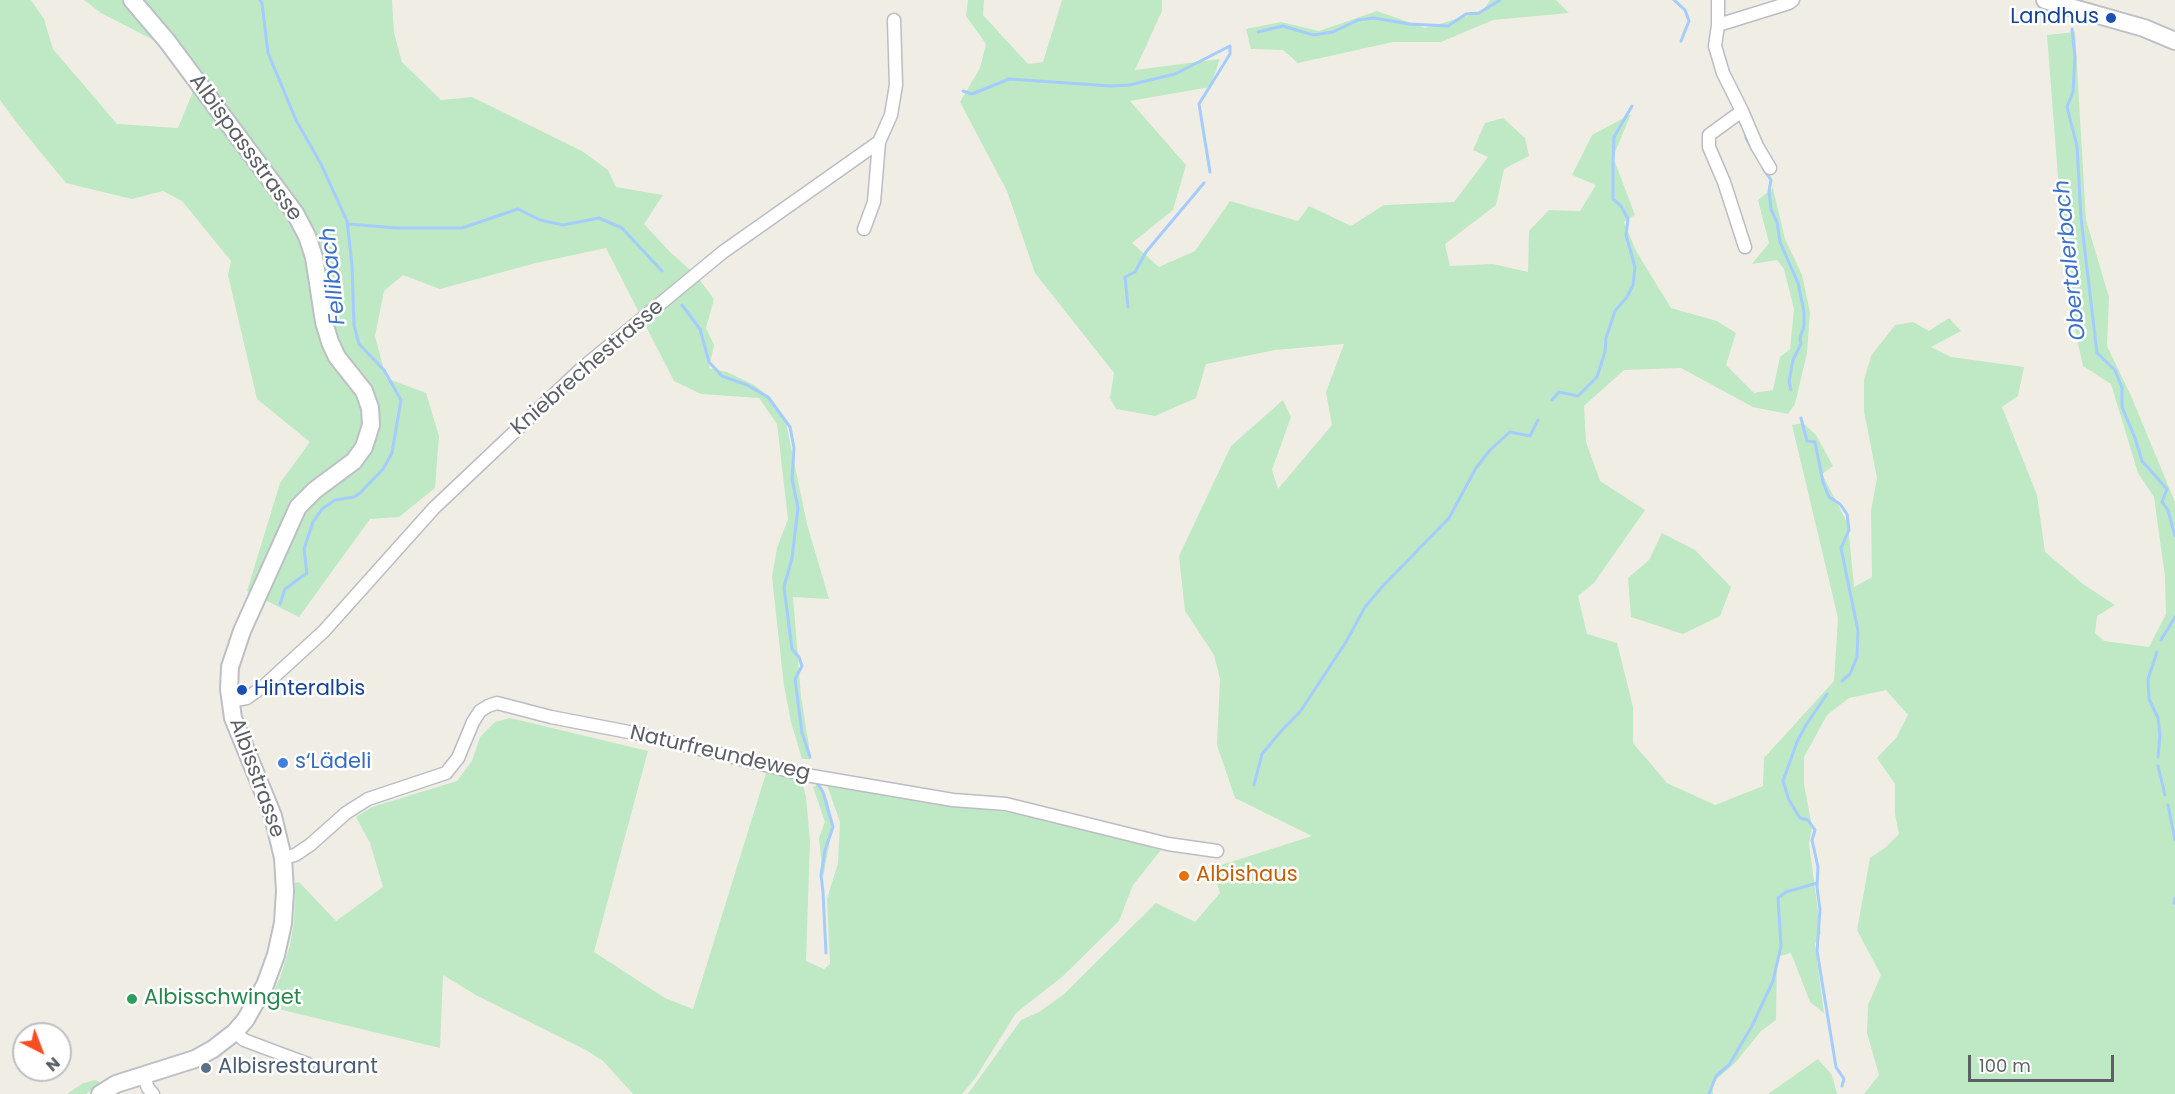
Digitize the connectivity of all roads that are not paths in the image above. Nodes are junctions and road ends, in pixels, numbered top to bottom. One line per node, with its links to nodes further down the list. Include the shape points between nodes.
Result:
1 (132, 0): 13 (main road, Albispassstrasse, via 295,213 314,257 324,322)
2 (1718, 0): 6 (street)
3 (1793, 0): 6 (street)
4 (2045, 0): 7 (main road, via 2144,28)
5 (894, 20): 9 (street, via 896,85 891,115)
6 (1718, 25): 8 (street, via 1715,46 1720,64)
7 (2175, 41)
8 (1742, 111): 10 (street); 12 (street, via 1709,135 1709,147)
9 (879, 142): 11 (street, via 874,202); 14 (street, Kniebrechestrasse, via 723,252 581,369 435,508 324,631 265,685 246,698)
10 (1770, 168)
11 (864, 229)
12 (1745, 247)
13 (333, 348): 14 (main road, Albisstrasse, via 367,399 371,416 368,439 354,461 306,497 292,518 236,646 230,667)
14 (230, 701): 16 (main road, Albisstrasse, via 237,730 273,816)
15 (1217, 851): 16 (street, Naturfreundeweg, via 1168,844 1006,804 953,800 806,775 497,703 480,711 458,758 446,773 368,799 310,845)
16 (283, 858): 17 (main road, Albisstrasse, via 285,903 276,955 256,1004)
17 (236, 1032): 18 (street, via 244,1040); 19 (main road, Albisstrasse, via 195,1059)
18 (308, 1064)
19 (143, 1074): 20 (main road, Albisstrasse); 21 (street)
20 (100, 1094)
21 (153, 1094)

